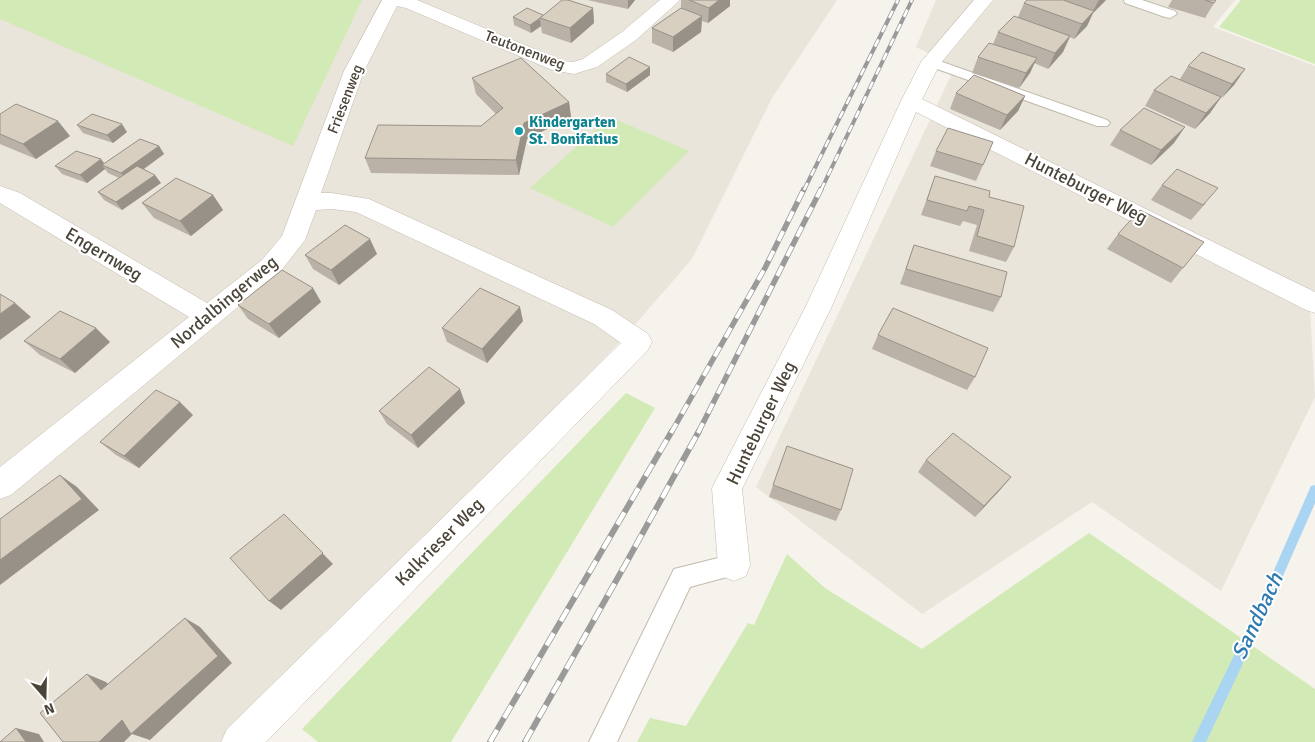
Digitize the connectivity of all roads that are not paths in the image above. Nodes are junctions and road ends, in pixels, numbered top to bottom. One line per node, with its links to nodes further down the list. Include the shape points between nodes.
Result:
1 (391, 0): 2 (street, Teutonenweg, via 411,4 559,66 574,68 590,63 629,36); 10 (street, Friesenweg, via 354,71)
2 (672, 0)
3 (984, 0): 6 (street, Hunteburger Weg)
4 (1130, 0): 5 (lane)
5 (1170, 14)
6 (931, 62): 7 (street, Hunteburger Weg); 8 (lane)
7 (911, 101): 11 (street, Hunteburger Weg); 14 (street, Hunteburger Weg, via 819,306 727,488)
8 (1102, 123)
9 (0, 194): 12 (street, Engernweg)
10 (306, 202): 12 (street, Nordalbingerweg, via 293,240 271,266); 15 (street, Kalkrieser Weg, via 361,205 603,317 639,342)
11 (1315, 303)
12 (208, 316): 13 (street, Nordalbingerweg)
13 (0, 485)
14 (734, 564): 16 (lane, Hunteburger Weg, via 682,577)
15 (240, 742)
16 (603, 742)

